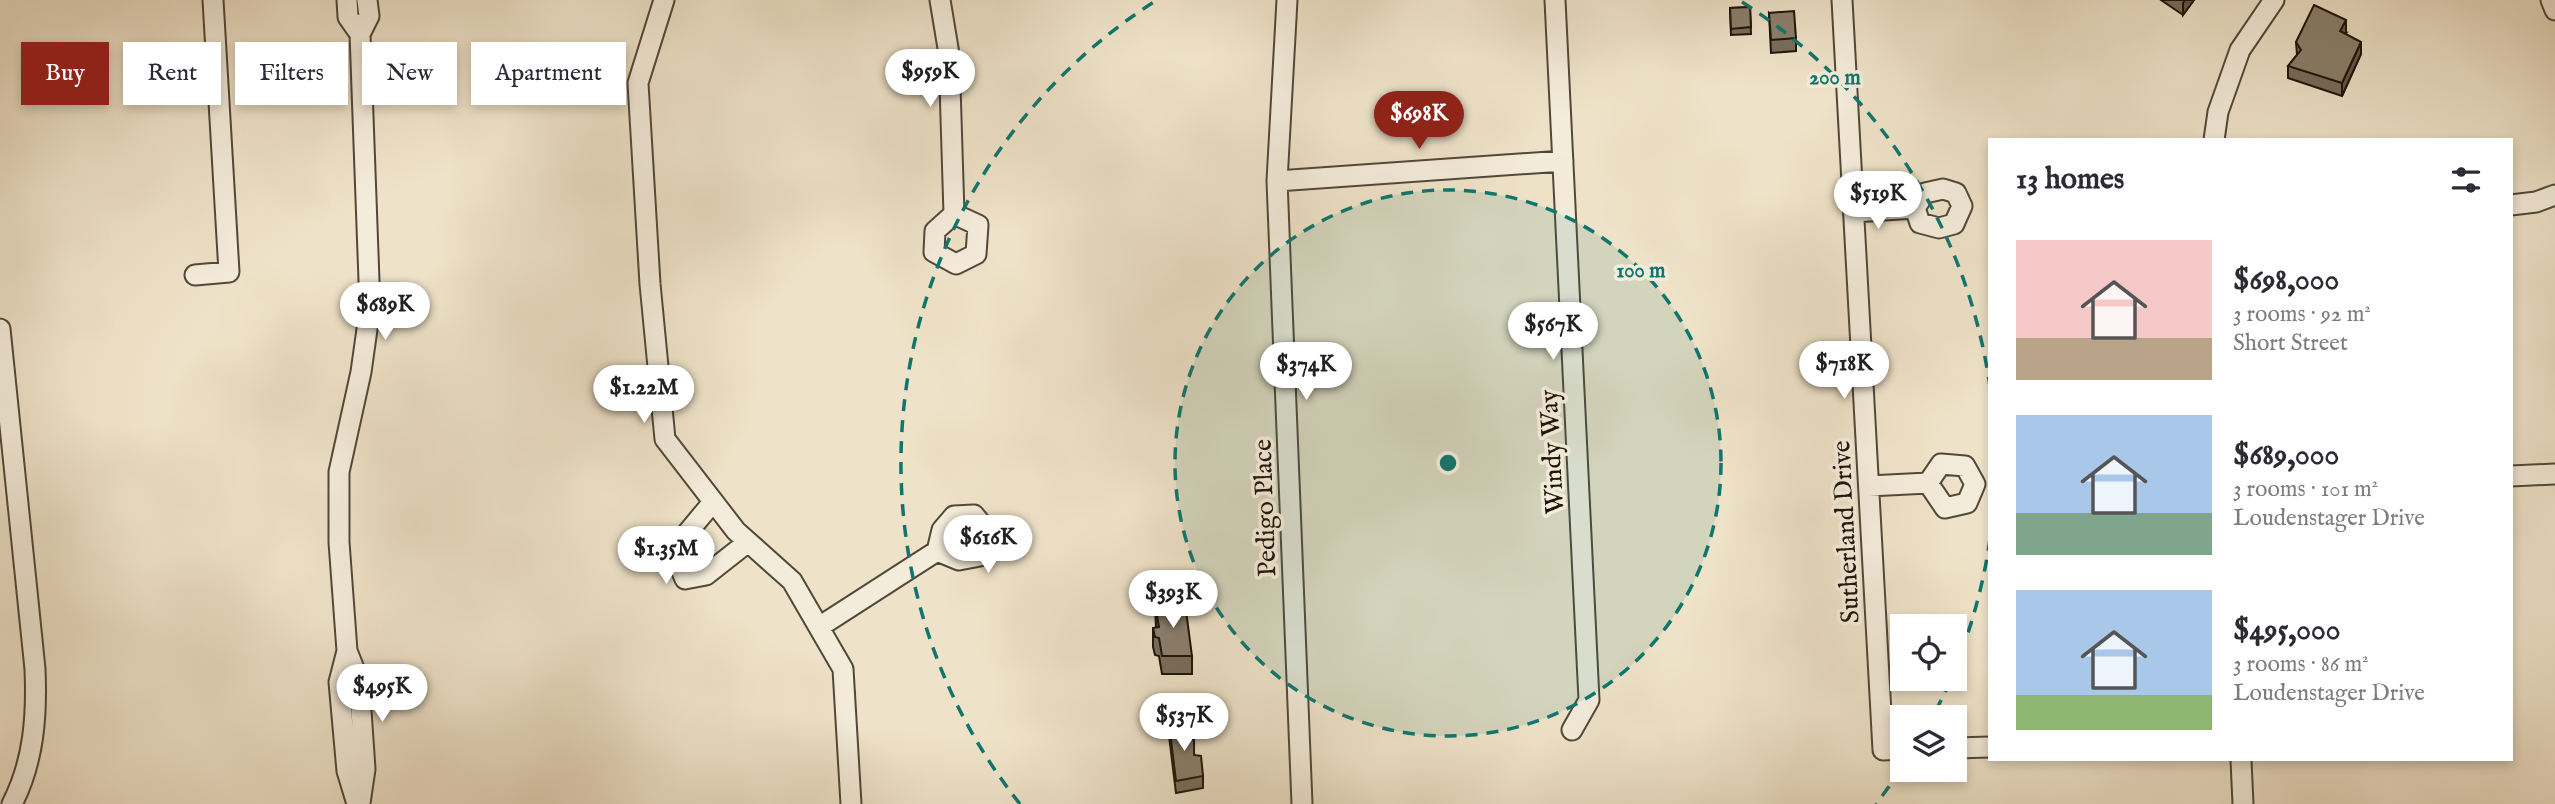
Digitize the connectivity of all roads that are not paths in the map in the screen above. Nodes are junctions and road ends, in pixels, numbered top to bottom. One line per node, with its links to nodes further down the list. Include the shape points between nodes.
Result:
1 (212, 0): 21 (street, via 229,272)
2 (347, 0): 12 (street, via 348,17)
3 (368, 0): 12 (street, via 369,16)
4 (664, 0): 27 (street, via 638,83 651,296 665,439)
5 (940, 0): 20 (street, via 949,54)
6 (1287, 0): 15 (street, Pedigo Place)
7 (1555, 0): 14 (street, Windy Way)
8 (1842, 0): 19 (street, Sutherland Drive)
9 (2274, 0): 13 (street, via 2240,50 2218,112)
10 (2551, 0): 11 (street)
11 (2555, 10)
12 (360, 34): 37 (street, via 370,308 339,472 346,651 359,681 365,769)
13 (2214, 138)
14 (1563, 161): 15 (street); 31 (street, Windy Way, via 1589,700)
15 (1277, 181): 39 (street, Pedigo Place)
16 (2555, 195): 17 (street)
17 (2513, 205)
18 (1915, 208): 19 (street)
19 (1854, 212): 26 (street, Sutherland Drive)
20 (954, 215)
21 (195, 275)
22 (0, 329): 36 (street, via 37,713 29,764)
23 (2555, 474): 24 (street)
24 (2513, 476)
25 (1928, 483): 26 (street)
26 (1869, 486): 34 (street, Sutherland Drive, via 1883,750)
27 (713, 502): 28 (street); 28 (street, via 683,538 676,555 685,579 706,575)
28 (748, 542): 30 (street, via 792,582)
29 (937, 551): 30 (street)
30 (819, 626): 38 (street, via 843,670)
31 (1572, 730)
32 (1988, 747): 33 (street)
33 (1967, 748)
34 (1890, 750)
35 (2241, 761): 40 (street)
36 (12, 804)
37 (358, 804)
38 (851, 804)
39 (1302, 804)
40 (2244, 804)

